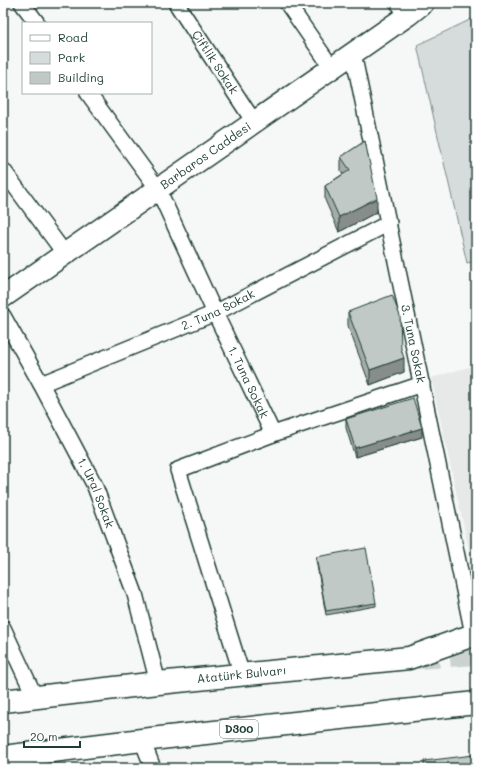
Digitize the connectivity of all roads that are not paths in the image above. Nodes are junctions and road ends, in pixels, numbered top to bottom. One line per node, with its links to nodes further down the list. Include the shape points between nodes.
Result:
1 (22, 3): 6 (street)
2 (176, 3): 10 (street, Çiftlik Sokak)
3 (287, 3): 8 (street)
4 (432, 3): 5 (main road, Barbaros Caddesi)
5 (410, 7): 7 (main road, Barbaros Caddesi)
6 (36, 22)
7 (354, 53): 8 (main road, Barbaros Caddesi); 13 (street, 3. Tuna Sokak)
8 (332, 68): 10 (main road, Barbaros Caddesi)
9 (89, 94): 12 (street, 1. Tuna Sokak)
10 (254, 122): 12 (main road, Barbaros Caddesi)
11 (3, 170): 14 (street)
12 (158, 189): 14 (main road, Barbaros Caddesi); 16 (street, 1. Tuna Sokak)
13 (389, 223): 16 (street, 2. Tuna Sokak); 19 (street, 3. Tuna Sokak)
14 (65, 254): 15 (main road, Barbaros Caddesi)
15 (3, 297)
16 (215, 312): 18 (street, 2. Tuna Sokak); 20 (street, 1. Tuna Sokak)
17 (3, 316): 18 (street, 1. Ural Sokak)
18 (41, 384): 24 (street, 1. Ural Sokak, via 94,484 134,594)
19 (422, 384): 20 (street); 22 (street, 3. Tuna Sokak)
20 (273, 434): 23 (street, via 178,470)
21 (3, 628): 25 (street)
22 (475, 634): 23 (highway, Atatürk Bulvarı, via 408,658)
23 (242, 675): 24 (highway, Atatürk Bulvarı)
24 (158, 683): 25 (highway, Atatürk Bulvarı)
25 (35, 697): 26 (highway, Atatürk Bulvarı)
26 (3, 701)
27 (476, 703): 28 (highway, D300)
28 (142, 740): 29 (highway, D300); 30 (street)
29 (3, 757)
30 (153, 768)

